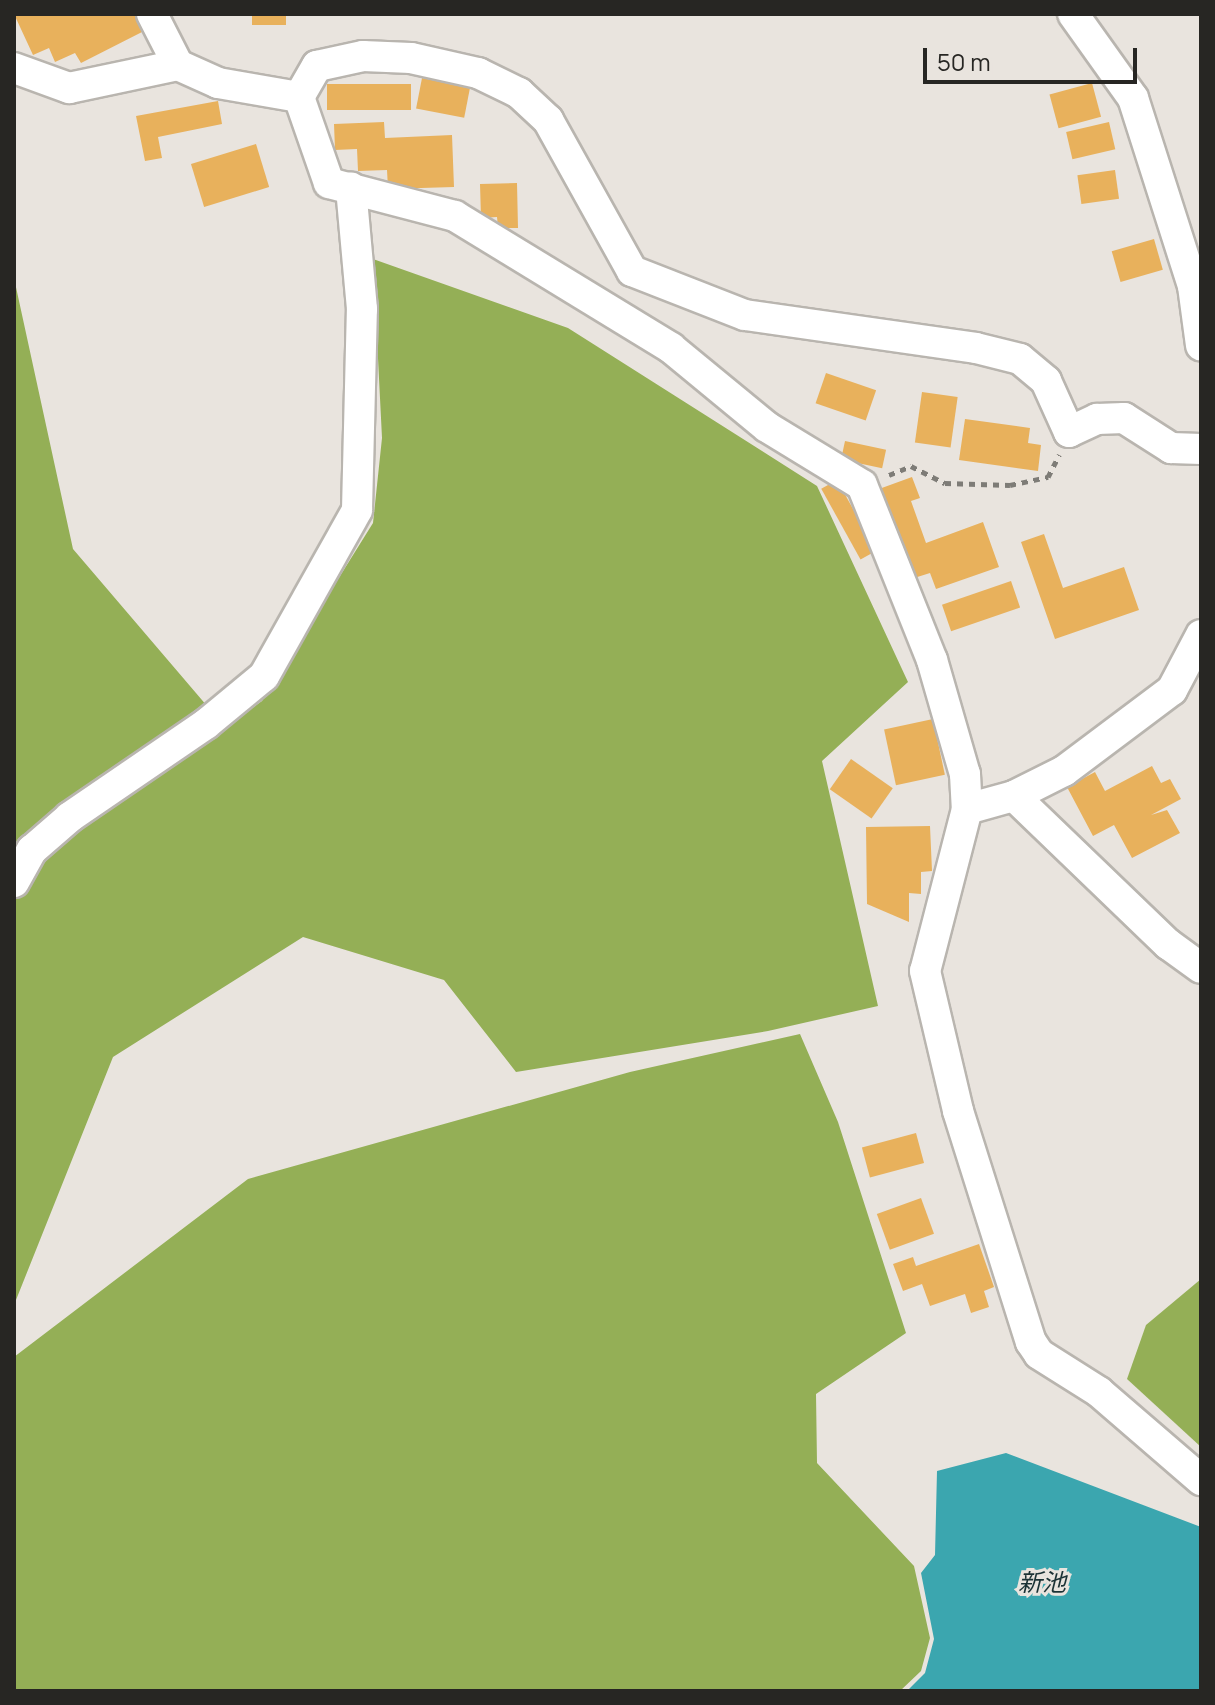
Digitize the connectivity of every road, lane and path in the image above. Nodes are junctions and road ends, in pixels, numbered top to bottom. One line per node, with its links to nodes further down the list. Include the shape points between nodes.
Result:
1 (152, 14): 3 (street)
2 (1073, 14): 7 (street, via 1133,98 1193,286)
3 (178, 65): 4 (street, via 69,88); 5 (street, via 218,83)
4 (14, 68)
5 (299, 97): 6 (street, via 329,183); 8 (street, via 317,66 363,56 411,58 478,73 519,93 548,120 632,271 745,315 1020,359 1046,381)
6 (351, 187): 10 (street, via 455,216 671,348 767,427); 14 (street, via 362,309 357,510 264,676 206,724 70,817 32,850)
7 (1201, 345)
8 (1069, 432): 9 (street, via 1097,419 1124,418 1171,448); 10 (path, via 1048,477 1010,485 945,483 911,466)
9 (1201, 449)
10 (862, 485): 13 (street, via 932,660 965,774)
11 (1201, 635): 12 (street, via 1172,690 1064,771)
12 (1014, 796): 13 (street); 15 (street, via 1168,944)
13 (967, 809): 16 (street, via 925,971 958,1111 996,1217 1031,1342 1039,1354 1099,1392)
14 (14, 882)
15 (1201, 968)
16 (1201, 1480)

